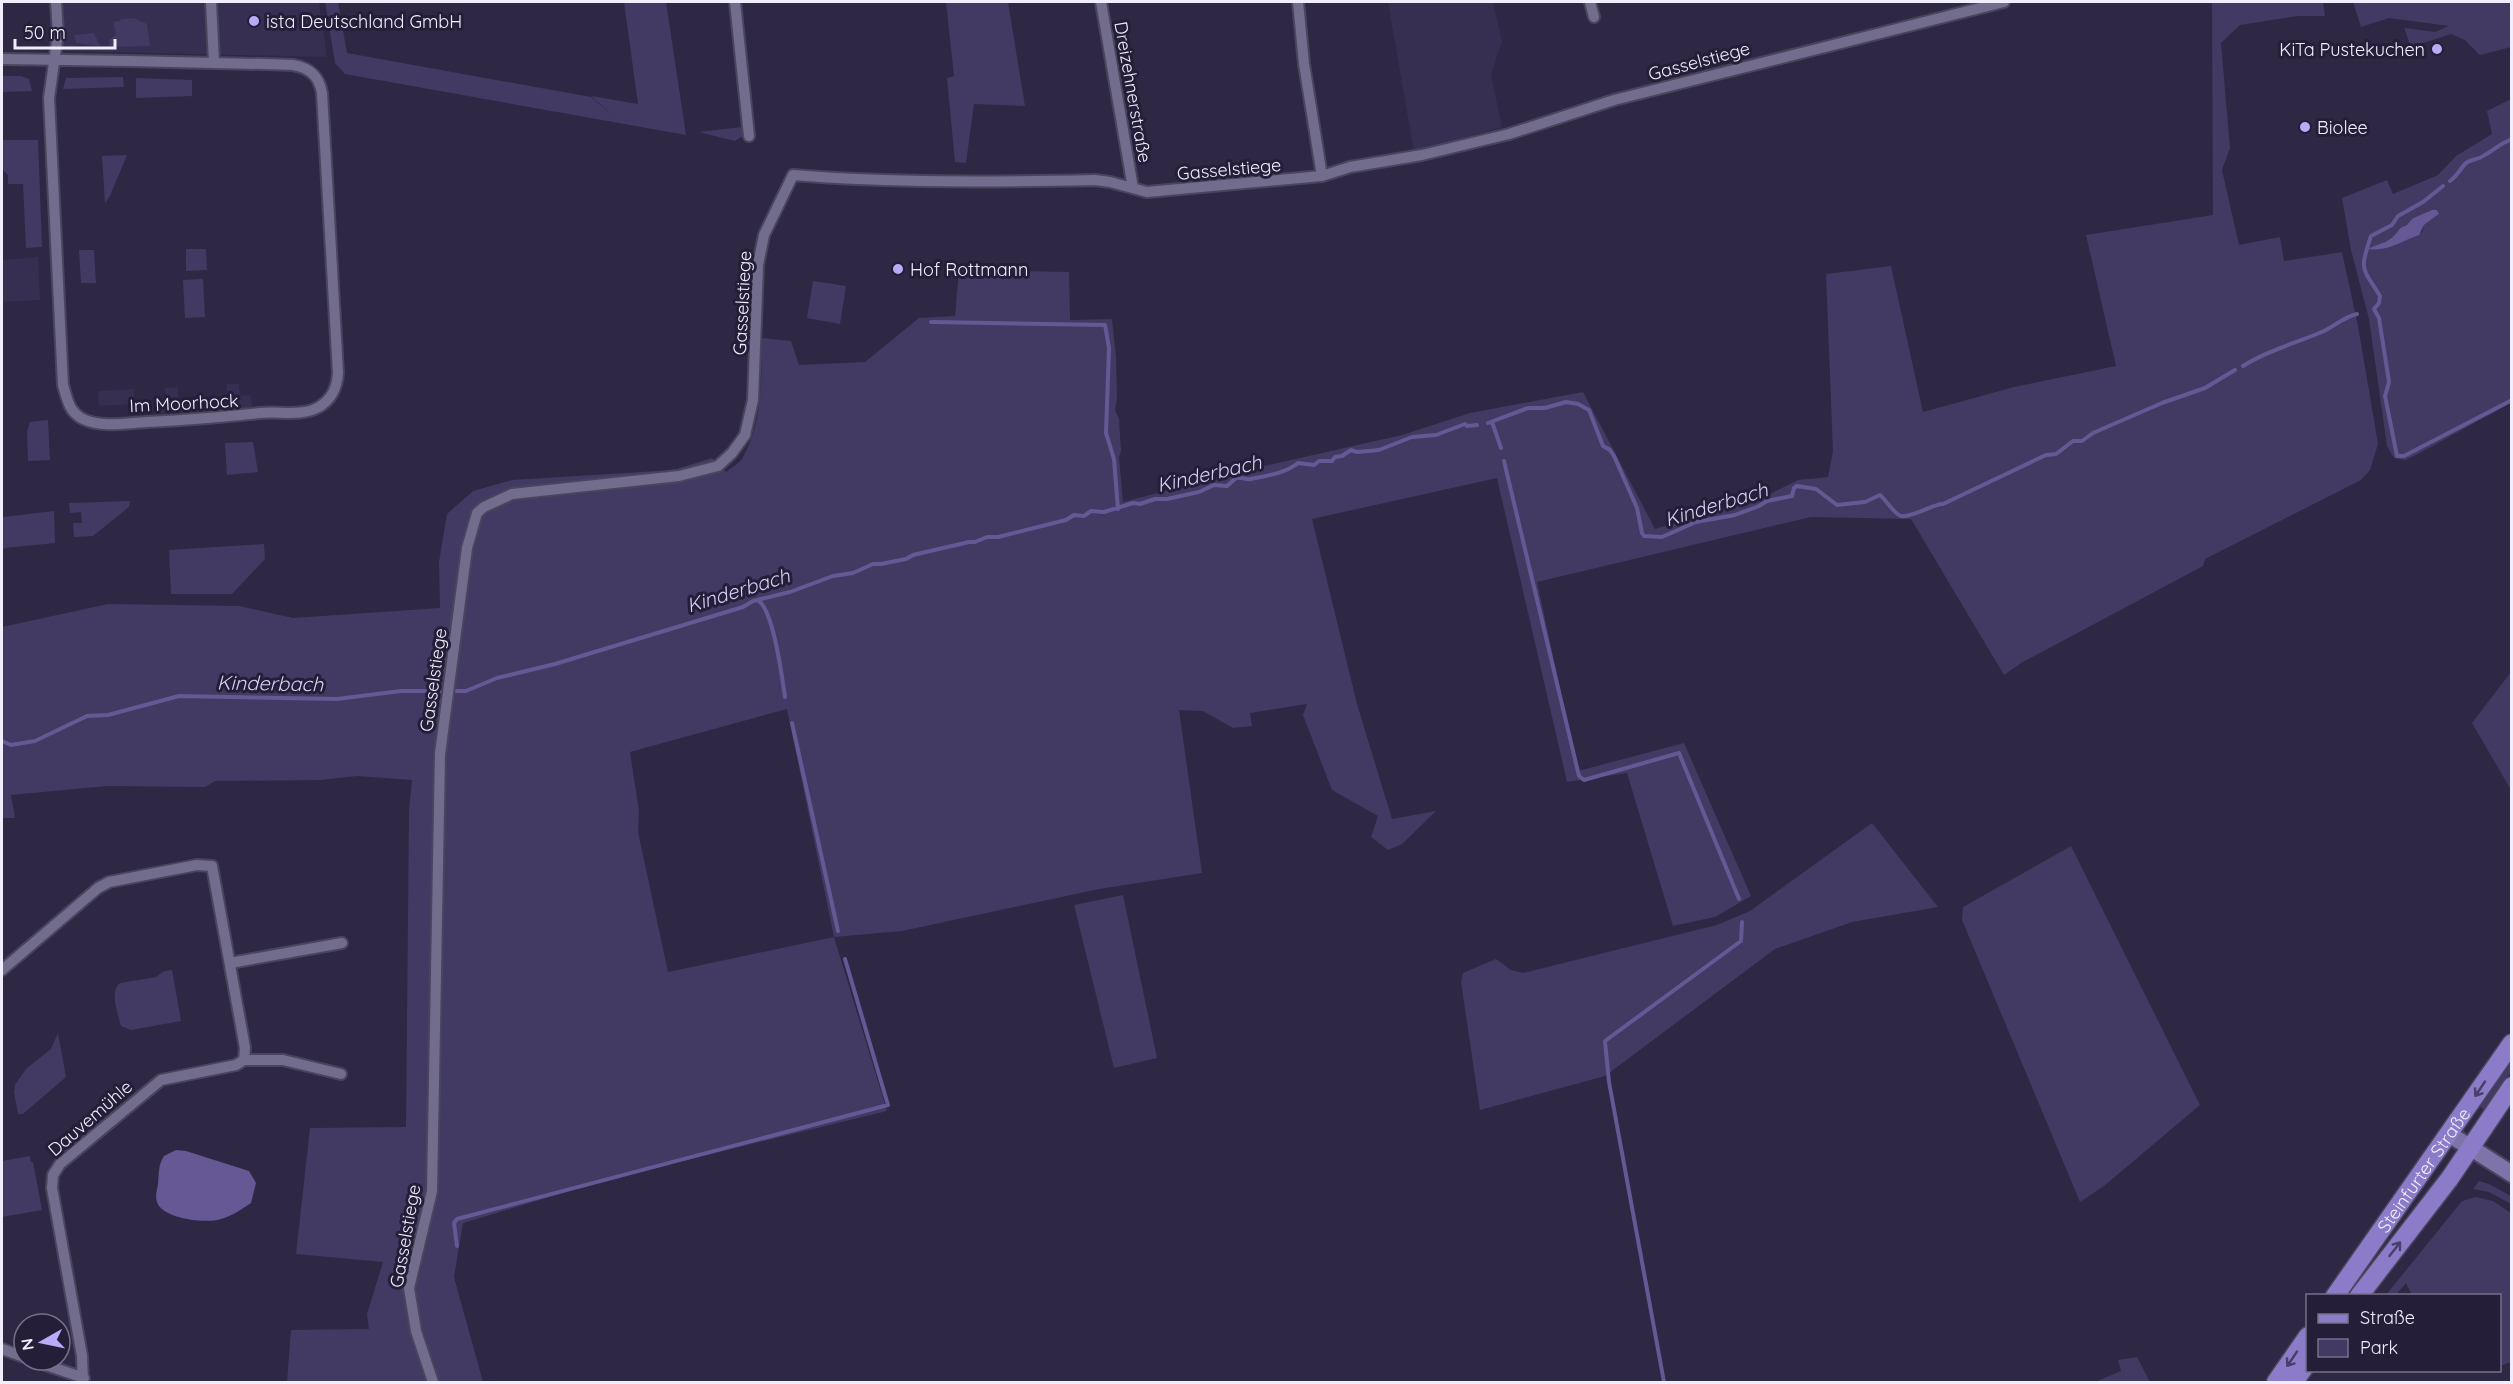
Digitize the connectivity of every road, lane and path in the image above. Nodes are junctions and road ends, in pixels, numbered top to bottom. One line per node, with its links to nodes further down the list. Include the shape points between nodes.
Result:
1 (56, 2): 10 (street, Im Moorhock)
2 (211, 2): 11 (street)
3 (735, 2): 12 (street)
4 (1101, 2): 14 (street, Dreizehnerstraße)
5 (1298, 2): 13 (street)
6 (1590, 2): 8 (street)
7 (2004, 2): 13 (street, Gasselstiege, via 1614,100 1509,134)
8 (1594, 17)
9 (2, 58): 10 (street)
10 (56, 60): 11 (street); 11 (street, Im Moorhock, via 49,98 63,385 73,412 105,424 297,413 319,407 335,392 338,373 319,80 298,66)
11 (214, 62)
12 (749, 136)
13 (1322, 176): 14 (street, Gasselstiege, via 1165,191)
14 (1133, 188): 31 (street, Gasselstiege, via 1095,180 959,182 793,175 764,235 758,265 753,400 745,435 732,453 718,466 679,476 512,494 477,513 466,548 440,754 432,1191 409,1288 416,1330)
15 (342, 943): 16 (street)
16 (230, 963): 17 (street, via 215,874 212,866 206,864 109,882); 19 (street)
17 (2, 970)
18 (2511, 1043): 22 (main road, Steinfurter Straße, one-way to 22)
19 (244, 1060): 20 (street, Dauvemühle, via 282,1060); 30 (street, Dauvemühle, via 162,1080 56,1169 52,1188)
20 (341, 1074)
21 (2511, 1086): 23 (main road, Steinfurter Straße)
22 (2449, 1134): 23 (main road); 25 (main road, Steinfurter Straße)
23 (2470, 1148): 24 (main road); 26 (main road, Steinfurter Straße, one-way to 23)
24 (2511, 1174)
25 (2336, 1294)
26 (2361, 1294)
27 (2306, 1338): 32 (main road, one-way to 32)
28 (2306, 1364): 33 (main road)
29 (62, 1372): 30 (street, Dauvemühle)
30 (83, 1380)
31 (433, 1383)
32 (2276, 1383)
33 (2294, 1383)

